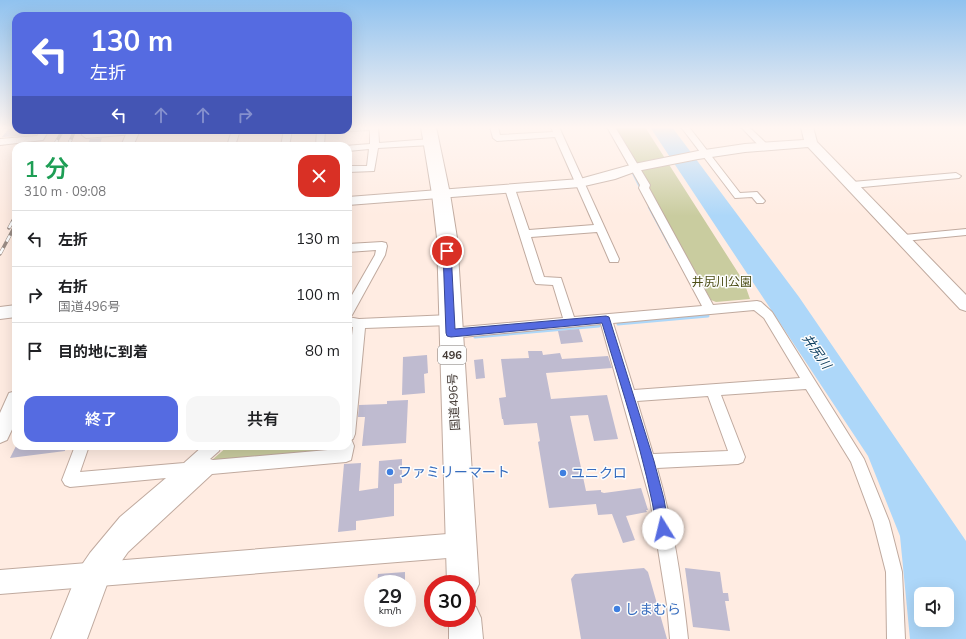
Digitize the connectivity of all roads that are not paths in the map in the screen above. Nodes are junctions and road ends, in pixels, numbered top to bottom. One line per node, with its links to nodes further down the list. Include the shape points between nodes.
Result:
1 (372, 157): 9 (street, via 371,169)
2 (434, 157): 14 (highway, 国道496号 / 496)
3 (569, 157): 11 (street)
4 (628, 157): 8 (street)
5 (687, 157): 8 (street)
6 (704, 157): 16 (street, via 738,196 754,194)
7 (828, 157): 12 (street)
8 (634, 168): 11 (street); 25 (street)
9 (352, 169)
10 (956, 176): 12 (street)
11 (580, 183): 13 (street); 17 (street)
12 (852, 185): 20 (street)
13 (510, 189): 14 (street); 19 (street)
14 (441, 194): 15 (street); 31 (highway, 国道496号 / 496, via 446,238)
15 (352, 201)
16 (760, 202)
17 (600, 228): 19 (street); 22 (street)
18 (966, 232): 20 (street)
19 (526, 234): 30 (street, via 540,281 557,281)
20 (904, 238): 24 (street)
21 (352, 248): 23 (street, via 382,246 380,255)
22 (614, 259)
23 (352, 305)
24 (966, 305)
25 (710, 310): 28 (street); 33 (street, via 757,305 768,315)
26 (12, 312): 27 (street)
27 (0, 313)
28 (606, 319): 30 (street); 35 (street)
29 (353, 323): 31 (street); 32 (street)
30 (570, 323): 31 (street)
31 (450, 327): 44 (highway, 国道496号 / 496)
32 (352, 345)
33 (810, 383): 34 (street); 53 (street, via 857,459 881,521 894,572)
34 (712, 390): 35 (street); 41 (street, via 738,457)
35 (629, 396): 41 (street)
36 (12, 408): 37 (street)
37 (0, 434)
38 (81, 450): 43 (street, via 70,480)
39 (209, 450): 43 (street)
40 (347, 450): 42 (street, via 346,455)
41 (649, 461): 52 (street, via 676,605)
42 (210, 466): 43 (street); 45 (street)
43 (189, 468): 45 (street, via 126,523 96,559)
44 (460, 545): 45 (street); 46 (highway, 国道496号 / 496)
45 (93, 574): 47 (street); 49 (street); 50 (street)
46 (462, 575)
47 (0, 582)
48 (465, 627): 51 (highway)
49 (60, 639)
50 (78, 639)
51 (466, 639)
52 (679, 639)
53 (896, 639)

